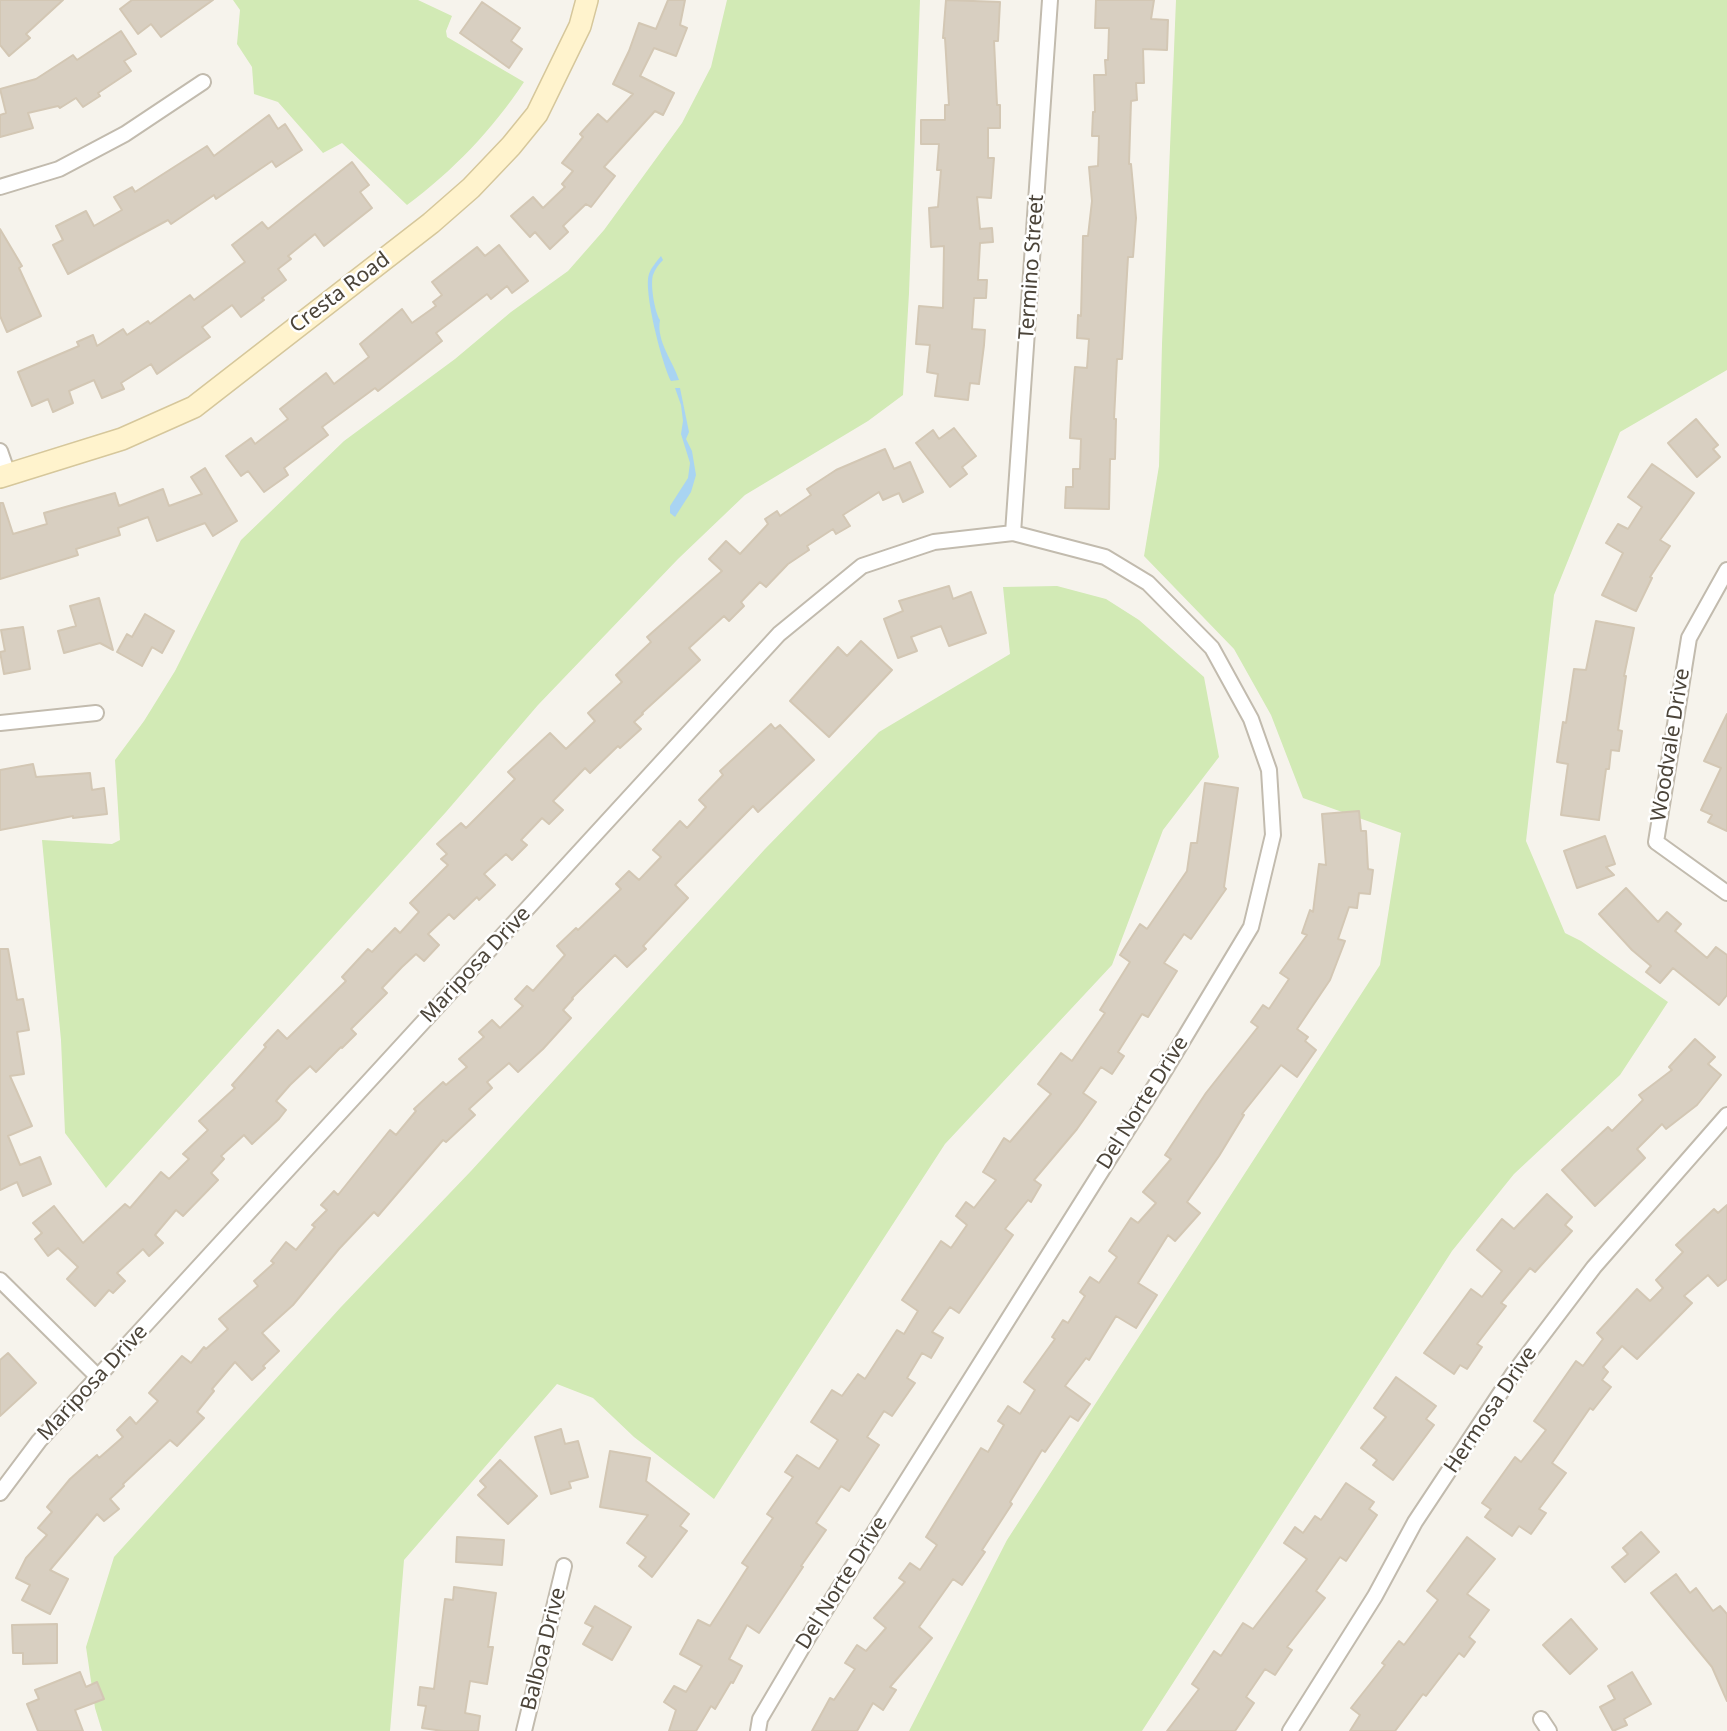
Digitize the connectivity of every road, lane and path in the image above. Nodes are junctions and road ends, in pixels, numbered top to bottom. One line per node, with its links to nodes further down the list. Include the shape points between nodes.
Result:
1 (587, 0): 6 (street, Cresta Road, via 580,26 537,114 479,180 431,223 194,407 122,439)
2 (1050, 0): 7 (street, Termino Street)
3 (203, 82): 4 (street, via 125,134 59,169)
4 (0, 187)
5 (0, 451): 6 (street)
6 (4, 475)
7 (1013, 533): 14 (street, Mariposa Drive, via 934,542 862,566 779,634); 18 (street, Del Norte Drive, via 1105,556 1149,583 1212,648 1251,719 1269,770 1273,835 1251,927 808,1636 760,1719)
8 (1727, 570): 11 (street, Woodvale Drive, via 1689,638 1656,842)
9 (96, 713): 10 (street)
10 (0, 723)
11 (1727, 893)
12 (1727, 1115): 19 (street, Hermosa Drive, via 1594,1267 1513,1374 1416,1522)
13 (0, 1280): 14 (street)
14 (98, 1377): 15 (street, Mariposa Drive, via 38,1441)
15 (0, 1493)
16 (564, 1566): 17 (street, Balboa Drive)
17 (524, 1731)
18 (758, 1731)
19 (1290, 1731)

